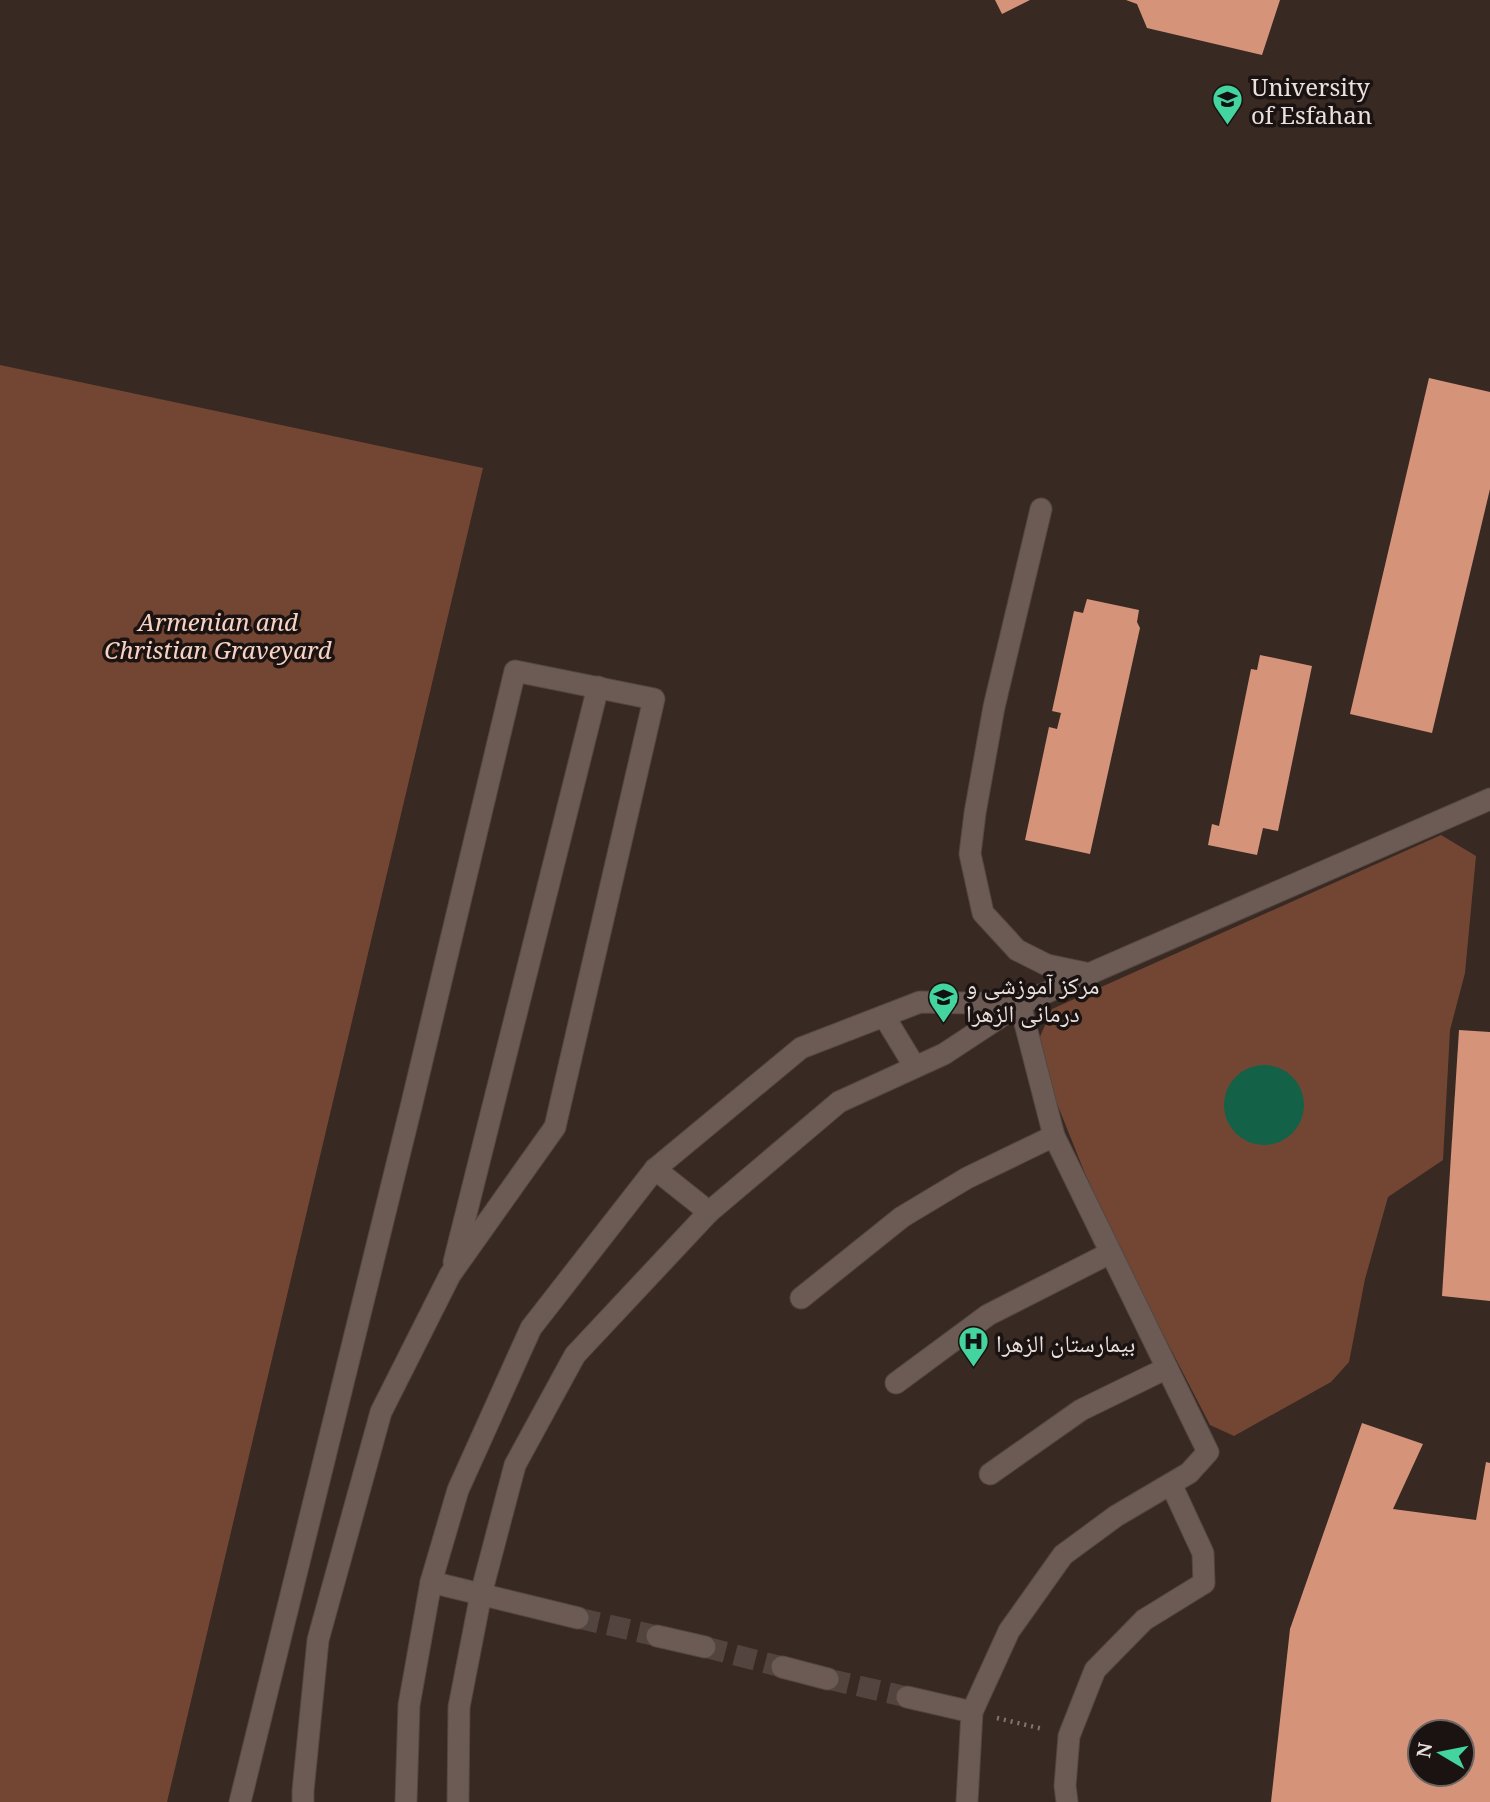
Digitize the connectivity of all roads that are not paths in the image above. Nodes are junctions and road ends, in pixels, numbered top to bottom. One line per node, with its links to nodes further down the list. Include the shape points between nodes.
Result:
1 (1041, 509): 4 (lane, via 994,707 970,853 983,913 1017,950 1047,965)
2 (597, 687): 12 (lane); 12 (lane, via 654,699 555,1128); 27 (lane, via 516,671)
3 (1490, 799): 4 (lane)
4 (1090, 974): 5 (lane)
5 (1020, 1004): 6 (lane, via 920,1002); 7 (lane, via 944,1054); 8 (lane)
6 (884, 1016): 7 (lane); 9 (lane, via 801,1048)
7 (915, 1067): 10 (lane, via 839,1102)
8 (1054, 1136): 11 (lane); 13 (lane, via 967,1178 902,1217)
9 (656, 1169): 10 (lane); 18 (lane, via 531,1328 458,1490)
10 (709, 1212): 19 (lane, via 575,1355 515,1465)
11 (1110, 1253): 14 (lane); 15 (lane, via 988,1315)
12 (450, 1275): 28 (lane, via 381,1412 369,1452 318,1640)
13 (802, 1298)
14 (1167, 1368): 16 (lane, via 1081,1410); 17 (lane, via 1208,1452 1189,1473)
15 (896, 1383)
16 (990, 1474)
17 (1171, 1483): 26 (lane, via 1063,1555 1009,1631); 32 (lane, via 1203,1553 1204,1583 1144,1620 1096,1670 1069,1736)
18 (431, 1582): 19 (lane); 29 (lane, via 409,1705)
19 (481, 1594): 20 (lane); 30 (lane, via 459,1707)
20 (578, 1618)
21 (657, 1636): 22 (lane)
22 (705, 1647)
23 (782, 1667): 24 (lane)
24 (828, 1679)
25 (907, 1697): 26 (lane)
26 (972, 1712): 31 (lane)
27 (240, 1802)
28 (303, 1802)
29 (406, 1802)
30 (458, 1802)
31 (967, 1802)
32 (1067, 1802)

